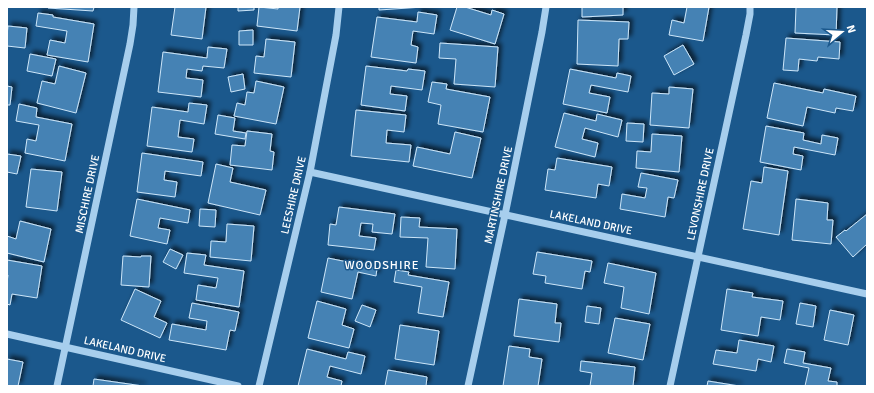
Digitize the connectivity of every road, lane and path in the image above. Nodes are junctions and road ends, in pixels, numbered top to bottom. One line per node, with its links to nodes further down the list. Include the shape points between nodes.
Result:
1 (134, 7): 10 (street, MISCHIRE DRIVE, via 132,31)
2 (339, 7): 5 (street, LEESHIRE DRIVE)
3 (546, 7): 6 (street, MARTINSHIRE DRIVE)
4 (750, 7): 7 (street, LEVONSHIRE DRIVE)
5 (310, 172): 6 (street, LAKELAND DRIVE); 13 (street, LEESHIRE DRIVE)
6 (505, 215): 7 (street, LAKELAND DRIVE); 14 (street, MARTINSHIRE DRIVE)
7 (697, 257): 8 (street, LAKELAND DRIVE); 15 (street, LEVONSHIRE DRIVE)
8 (867, 294)
9 (7, 334): 10 (street, LAKELAND DRIVE)
10 (66, 348): 11 (street, MISCHIRE DRIVE); 12 (street, LAKELAND DRIVE)
11 (57, 386)
12 (238, 386)
13 (259, 386)
14 (468, 386)
15 (670, 386)

